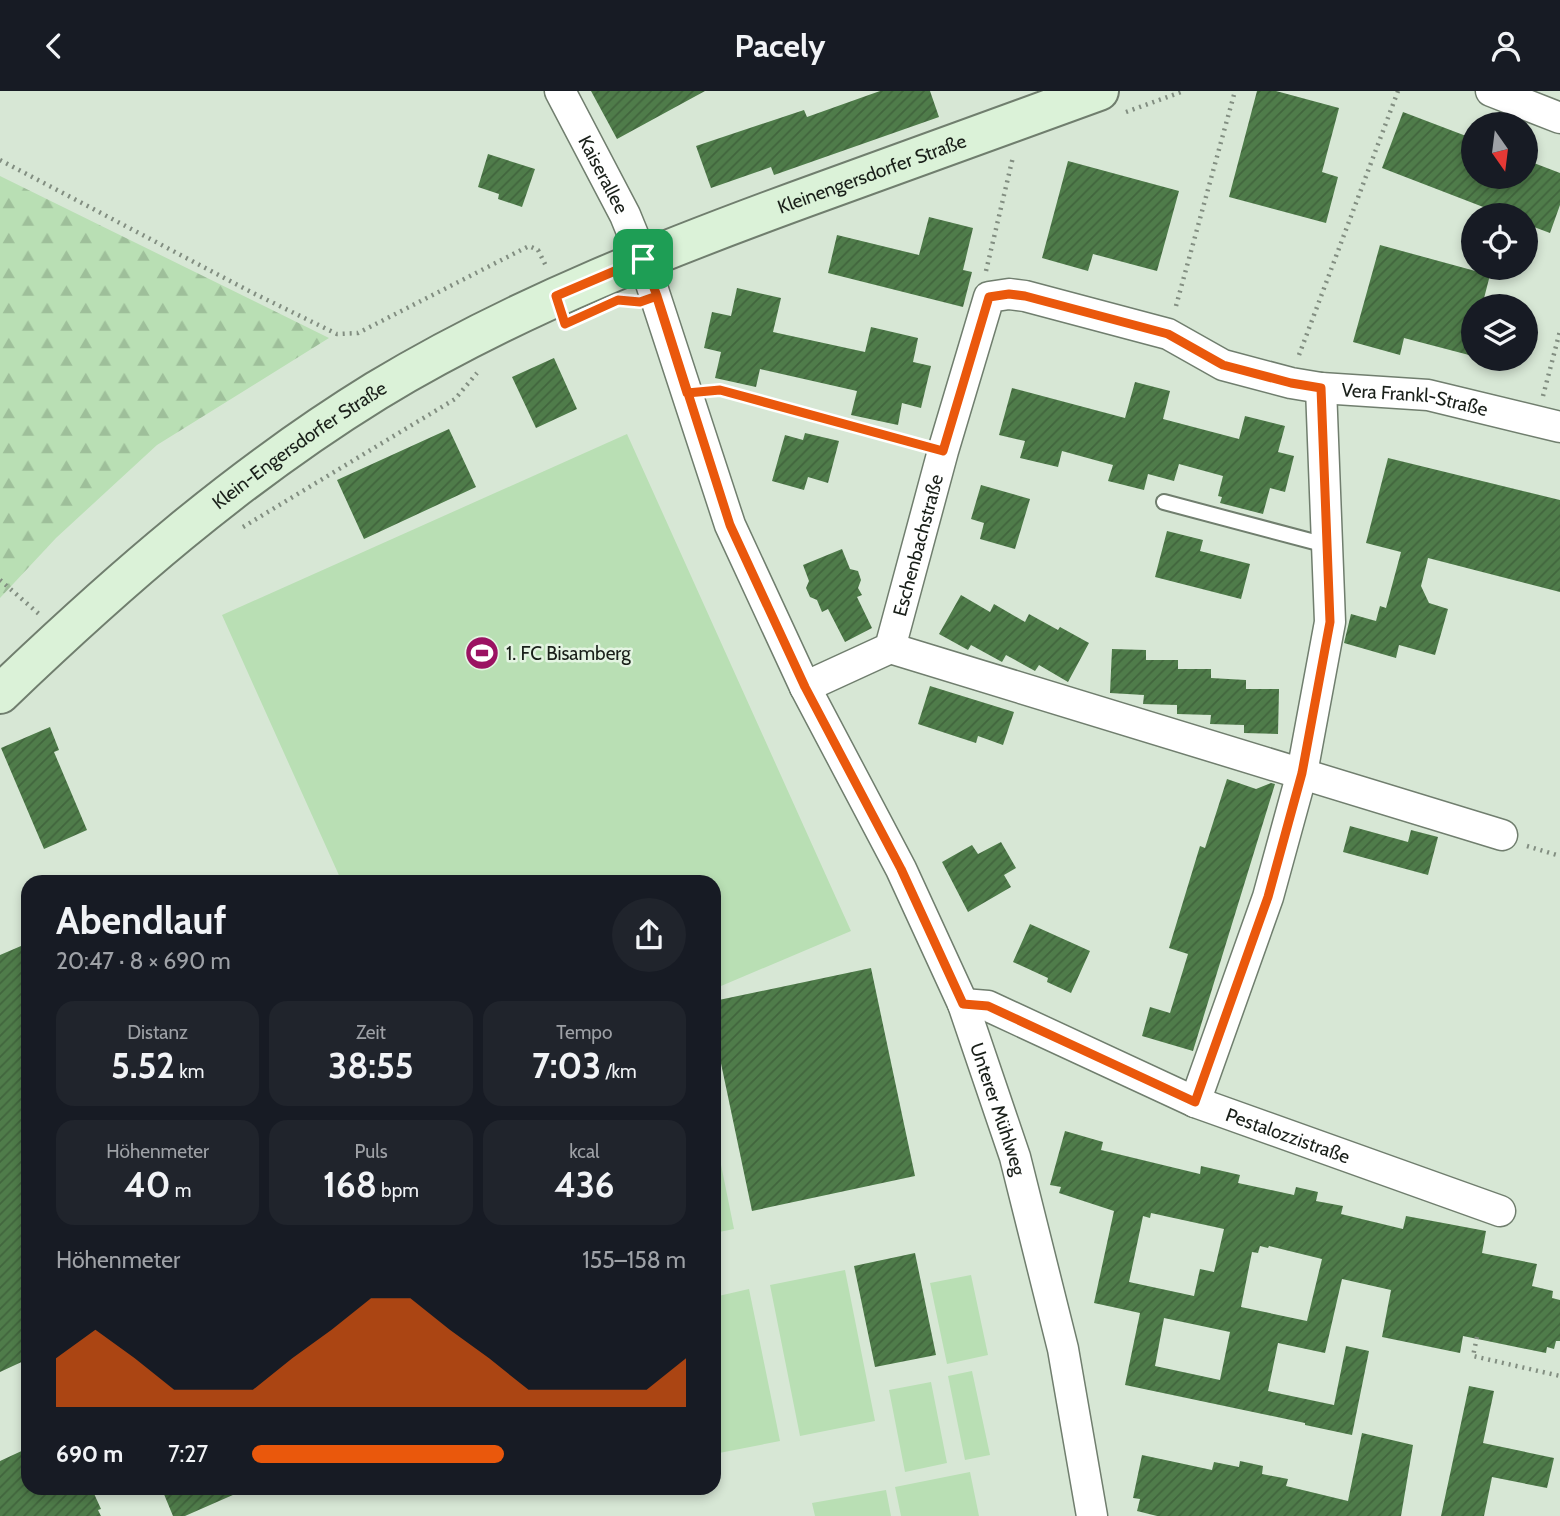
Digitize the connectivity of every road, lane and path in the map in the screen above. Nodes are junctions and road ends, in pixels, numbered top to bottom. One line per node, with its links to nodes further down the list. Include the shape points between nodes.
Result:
1 (560, 91): 10 (street, Kaiserallee)
2 (1184, 91): 6 (path)
3 (1235, 91): 14 (path)
4 (1398, 91): 16 (path)
5 (1491, 91): 7 (street)
6 (1109, 103): 10 (main road, Kleinengersdorfer Straße, via 768,211)
7 (1560, 118)
8 (1001, 157): 12 (path, via 1014,153 984,280)
9 (0, 160): 11 (path, via 337,334 358,333 529,246 538,250)
10 (643, 259): 11 (main road, Klein-Engersdorfer Straße); 18 (street, Unterer Mühlweg)
11 (554, 277): 25 (main road, Klein-Engersdorfer Straße, via 300,441 186,526)
12 (989, 297): 14 (street, Vera Frankl-Straße, via 1025,296); 20 (street, Eschenbachstraße)
13 (1560, 331): 19 (path)
14 (1168, 334): 16 (street, Vera Frankl-Straße, via 1223,365)
15 (485, 363): 22 (path, via 455,399)
16 (1291, 383): 17 (street, Vera Frankl-Straße)
17 (1321, 388): 19 (street, Vera Frankl-Straße, via 1428,395); 23 (street)
18 (687, 393): 20 (path, via 720,390); 27 (street, Unterer Mühlweg, via 730,525)
19 (1548, 424)
20 (943, 451): 26 (street, Eschenbachstraße)
21 (1164, 502): 23 (lane)
22 (236, 531)
23 (1326, 545): 29 (street, via 1330,622)
24 (0, 580): 25 (path)
25 (62, 634): 28 (main road, Klein-Engersdorfer Straße)
26 (890, 648): 27 (street); 29 (street)
27 (805, 687): 31 (street, Unterer Mühlweg, via 901,869)
28 (0, 694)
29 (1302, 773): 30 (street); 32 (street, via 1268,897)
30 (1502, 835)
31 (963, 1004): 32 (street, Pestalozzistraße, via 988,1006); 36 (street, Unterer Mühlweg, via 1018,1170 1063,1349)
32 (1195, 1102): 33 (street, Pestalozzistraße)
33 (1500, 1210)
34 (1477, 1337): 35 (path, via 1473,1356)
35 (1560, 1375)
36 (1092, 1516)

